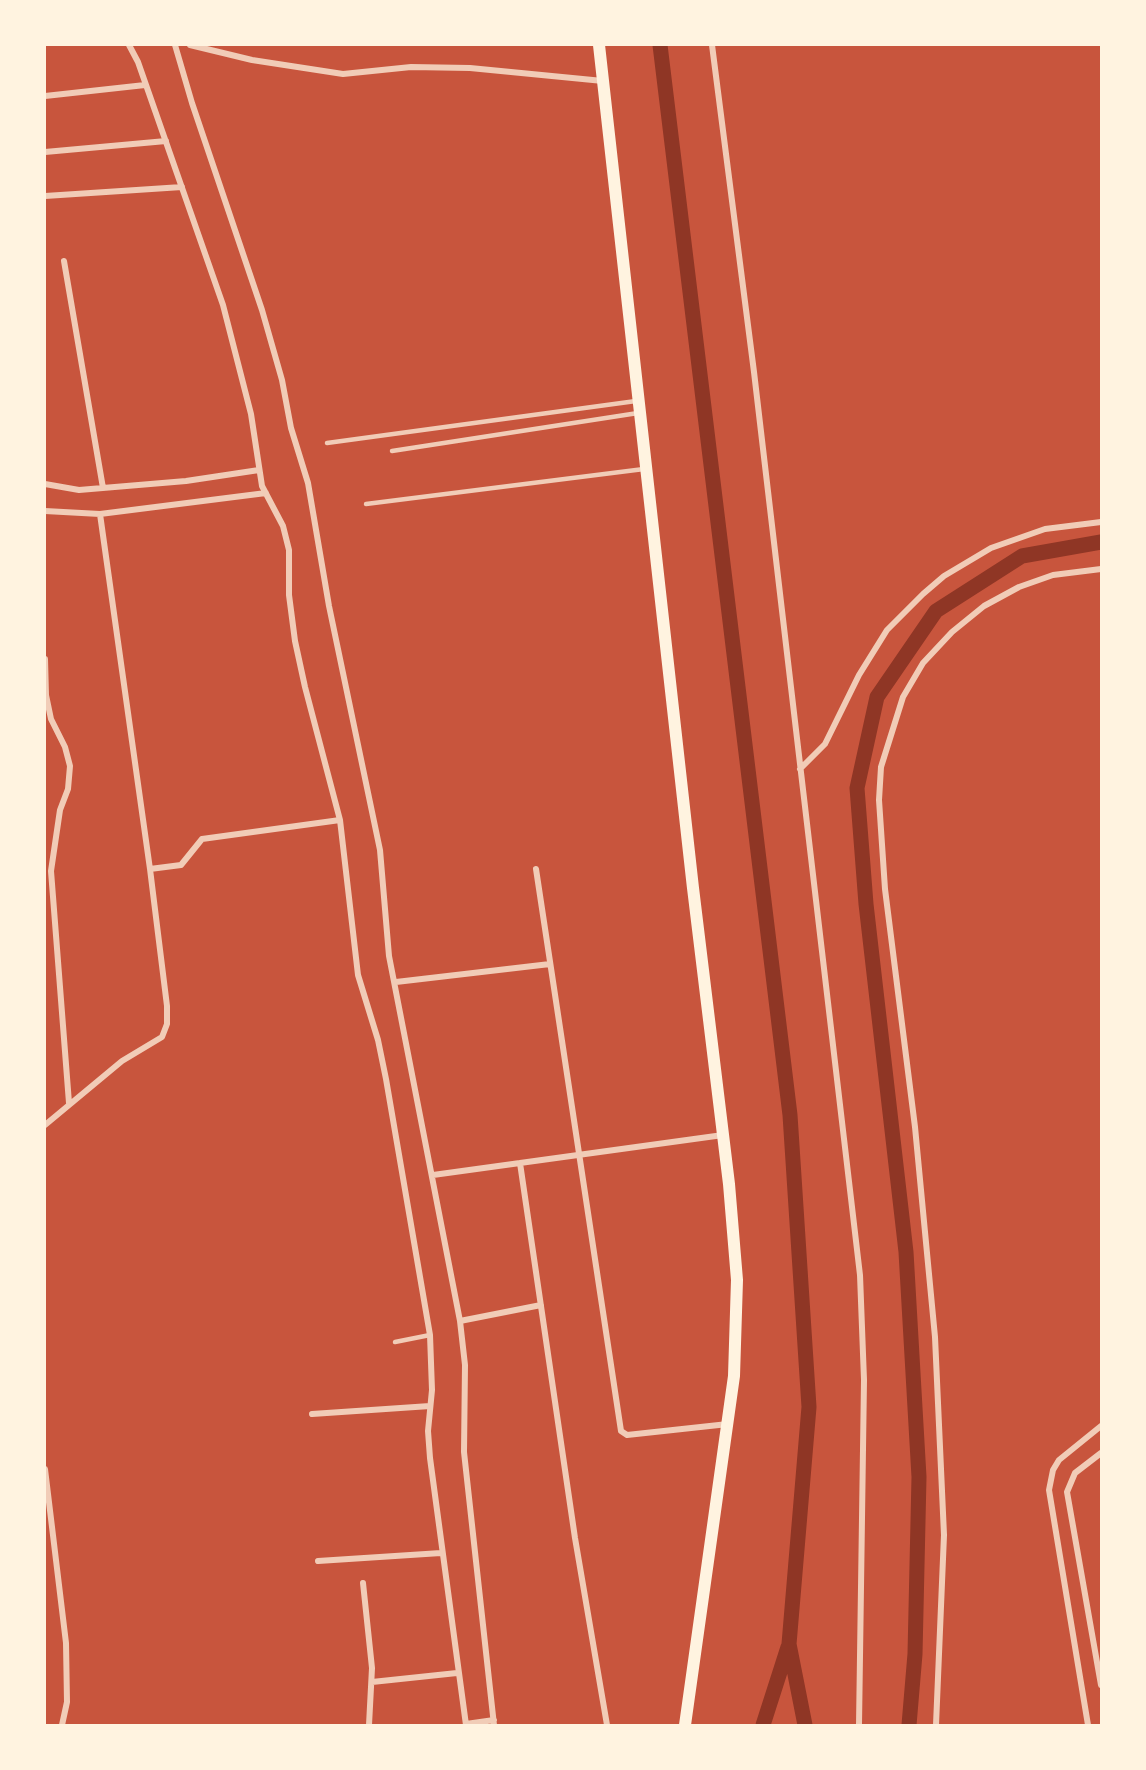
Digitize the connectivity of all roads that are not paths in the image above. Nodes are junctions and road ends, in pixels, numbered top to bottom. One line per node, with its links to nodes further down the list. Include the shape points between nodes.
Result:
1 (129, 45): 7 (street)
2 (175, 45): 33 (street, via 262,310 309,483 328,606 380,850 389,956)
3 (190, 45): 6 (street, via 252,60 343,74 411,67 470,68)
4 (599, 45): 6 (main road)
5 (712, 45): 28 (street)
6 (604, 81): 14 (main road)
7 (145, 85): 8 (street); 9 (street)
8 (45, 96)
9 (166, 141): 10 (street); 11 (street)
10 (45, 152)
11 (182, 187): 12 (street); 18 (street, via 223,305 251,414)
12 (45, 196)
13 (64, 261): 20 (street)
14 (640, 407): 15 (lane); 16 (lane); 17 (main road)
15 (327, 443)
16 (392, 451)
17 (646, 469): 22 (lane); 36 (main road)
18 (260, 470): 20 (street); 21 (street)
19 (45, 484): 20 (street, via 80,490)
20 (103, 488)
21 (266, 493): 24 (street); 29 (street, via 283,526 289,550 295,641)
22 (366, 504)
23 (45, 511): 24 (street)
24 (100, 514): 30 (street)
25 (1101, 522): 28 (street, via 1045,529 991,548 944,576 887,630 859,675 825,744)
26 (1101, 569): 63 (street, via 1053,575 1019,587 984,606 952,632 923,663 903,697 881,767 879,800 885,889 915,1127 935,1337 944,1535)
27 (45, 659): 34 (street, via 51,720 70,766 51,871)
28 (800, 769): 62 (street, via 863,1320)
29 (340, 820): 30 (street, via 202,839 181,865); 42 (street, via 358,975 388,1088)
30 (150, 869): 34 (street, via 167,1024 162,1037 152,1046 122,1062)
31 (536, 869): 32 (street)
32 (550, 964): 33 (street); 37 (street)
33 (396, 982): 39 (street)
34 (69, 1103): 35 (street)
35 (45, 1125)
36 (723, 1135): 37 (street); 46 (main road, via 737,1280)
37 (579, 1155): 38 (street); 46 (street, via 623,1433)
38 (520, 1163): 39 (street); 40 (street)
39 (433, 1175): 41 (street)
40 (541, 1305): 41 (street); 60 (street)
41 (460, 1321): 56 (street, via 465,1365 464,1452)
42 (430, 1335): 43 (lane); 44 (street)
43 (395, 1342)
44 (430, 1406): 45 (street); 50 (street, via 430,1458)
45 (312, 1414)
46 (728, 1424): 61 (main road)
47 (1101, 1426): 64 (street, via 1059,1460 1049,1490)
48 (1101, 1453): 55 (street, via 1075,1473 1067,1492)
49 (45, 1469): 58 (street, via 66,1643 68,1702)
50 (441, 1553): 51 (street); 53 (street)
51 (318, 1561)
52 (363, 1583): 54 (street)
53 (457, 1673): 54 (street); 57 (street)
54 (372, 1682): 59 (street)
55 (1101, 1686)
56 (494, 1722): 57 (street)
57 (466, 1724)
58 (62, 1725)
59 (369, 1725)
60 (607, 1725)
61 (686, 1725)
62 (859, 1725)
63 (936, 1725)
64 (1089, 1725)

